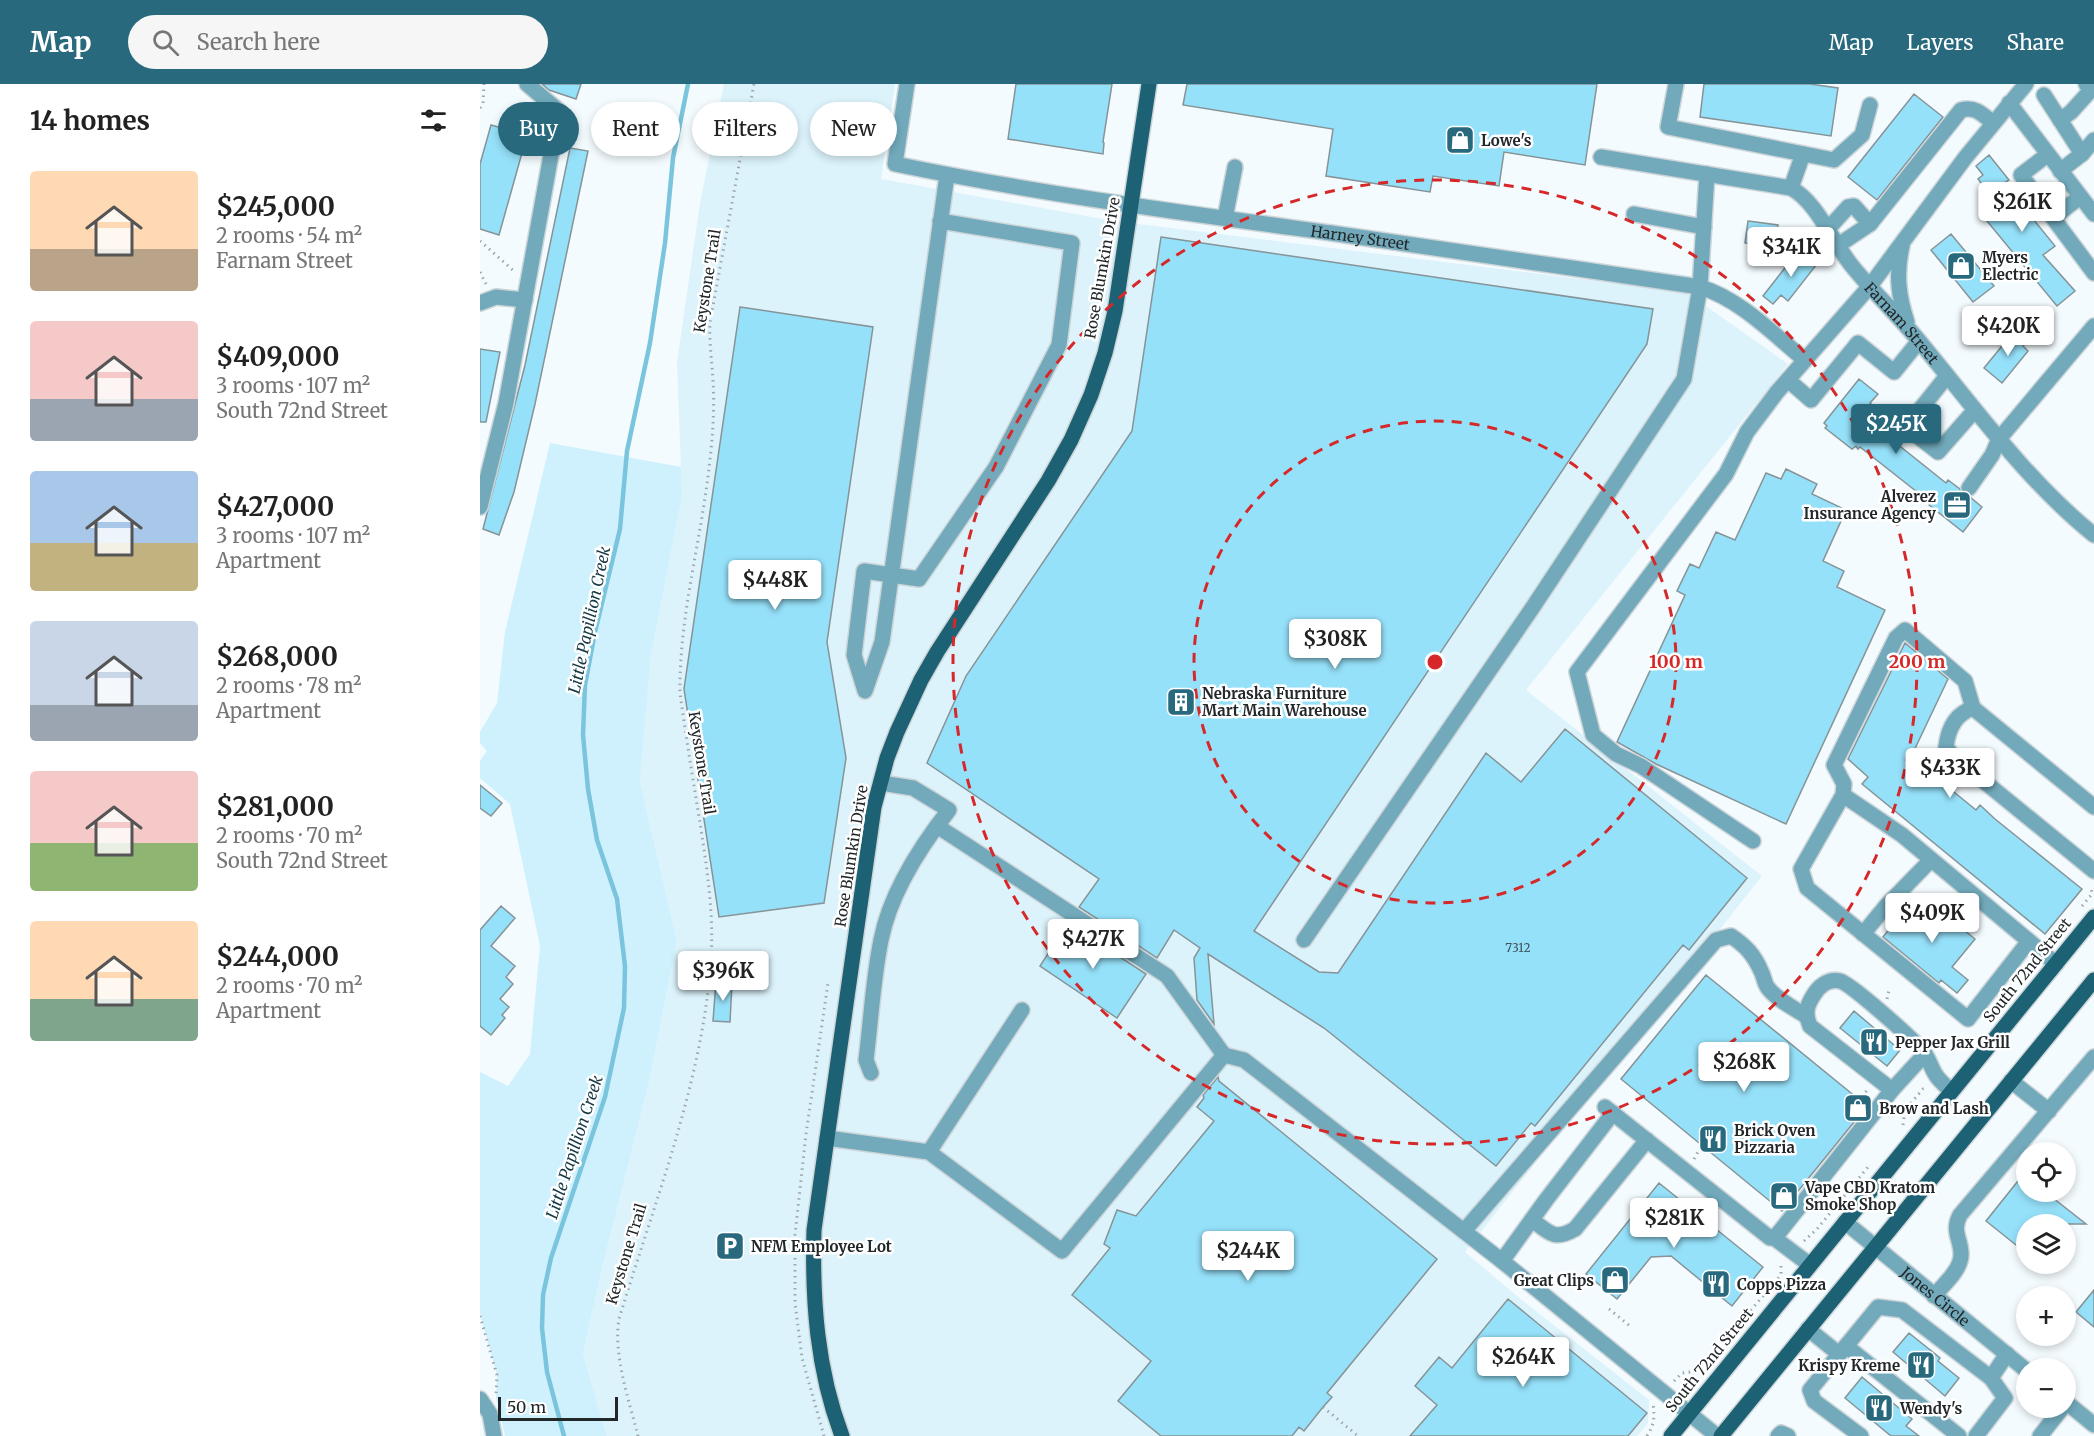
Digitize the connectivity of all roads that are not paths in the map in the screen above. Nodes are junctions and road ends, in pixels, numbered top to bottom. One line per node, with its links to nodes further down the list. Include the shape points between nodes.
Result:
1 (527, 84): 10 (street)
2 (549, 84): 10 (street)
3 (907, 84): 23 (street, Harney Street, via 895,164)
4 (1149, 84): 26 (main road, Rose Blumkin Drive)
5 (1676, 84): 16 (street, via 1668,127)
6 (2026, 84): 11 (street)
7 (2031, 84): 9 (street)
8 (2086, 84): 13 (street, via 2091,90)
9 (2049, 90): 13 (street)
10 (547, 101): 40 (street, via 559,111)
11 (2009, 103): 14 (street); 17 (street)
12 (1870, 105): 16 (street, via 1862,135 1834,160)
13 (2060, 120): 18 (street)
14 (1993, 123): 32 (street, via 1976,110 1961,110); 35 (street)
15 (2094, 140): 18 (street)
16 (1803, 154): 24 (street)
17 (2047, 154): 21 (street); 29 (street, via 2021,175)
18 (2082, 154): 21 (street)
19 (1600, 157): 22 (street)
20 (1235, 167): 30 (street)
21 (2060, 171): 25 (street)
22 (1707, 174): 24 (street); 33 (street)
23 (947, 175): 26 (street, Harney Street); 31 (street)
24 (1791, 188): 34 (street, Farnam Street, via 1800,192)
25 (2080, 197): 28 (street); 29 (street)
26 (1132, 205): 30 (street, Harney Street); 54 (main road, Rose Blumkin Drive, via 1110,332 1083,416 1048,481 921,680 890,749)
27 (1634, 214): 33 (street)
28 (2094, 214)
29 (2054, 217): 37 (street)
30 (1225, 218): 39 (street, Harney Street)
31 (940, 221): 52 (street); 52 (street, via 1072,243 1059,345 996,467 920,579)
32 (1870, 224): 34 (street, via 1854,206 1848,207); 36 (street)
33 (1704, 227): 39 (street)
34 (1827, 230): 36 (street, Farnam Street)
35 (1903, 242): 38 (street); 43 (street, via 1898,268 1899,300)
36 (1837, 246): 38 (street, Farnam Street)
37 (2094, 273)
38 (1870, 286): 43 (street, Farnam Street); 44 (street)
39 (1700, 287): 44 (street, Harney Street, via 1733,302); 63 (street, via 1684,379 1527,617)
40 (525, 300): 41 (street, via 496,297); 50 (street, via 506,403)
41 (480, 303)
42 (2094, 326): 48 (street)
43 (1915, 336): 45 (street, Farnam Street); 46 (street, via 1894,372 1858,343 1811,400)
44 (1805, 360): 46 (street)
45 (1947, 376): 47 (street, Farnam Street); 47 (street, via 1906,427 1938,452)
46 (1788, 380): 58 (street, via 1747,432 1726,474 1577,672 1593,735 1616,754 1641,766)
47 (1974, 411): 48 (street, Farnam Street)
48 (1999, 439): 49 (street); 51 (street, Farnam Street, via 2053,498)
49 (1969, 488)
50 (480, 507)
51 (2094, 535)
52 (890, 574): 52 (street, via 864,571 854,655 865,691 882,642)
53 (1973, 708): 55 (street, via 1965,681 1905,630 1896,638 1834,765 1844,784); 56 (street); 60 (street, via 1963,711 1948,732 1946,747)
54 (881, 783): 57 (street, via 913,788 950,810); 77 (main road, Rose Blumkin Drive, via 869,836)
55 (1843, 795): 59 (street); 62 (street, via 1801,869 1807,888)
56 (2094, 807)
57 (938, 826): 70 (street, via 1167,976); 72 (street, via 913,861 881,940 866,1060)
58 (1753, 841)
59 (1932, 860): 62 (street); 64 (street)
60 (2094, 871)
61 (2094, 917): 65 (main road, South 72nd Street)
62 (1863, 934): 64 (street, via 1968,1018)
63 (1304, 940)
64 (2029, 941): 65 (street)
65 (2056, 963): 75 (main road, South 72nd Street)
66 (2094, 980): 73 (main road)
67 (1022, 1010): 79 (street)
68 (1806, 1016): 69 (street, via 1815,991 1826,982 1840,981); 74 (street, via 1810,1026); 82 (street, via 1766,986 1752,952 1731,936 1716,940)
69 (1925, 1054): 74 (street); 75 (street, via 1937,1077)
70 (1224, 1055): 79 (street, via 1062,1251); 82 (street, via 1244,1060)
71 (2094, 1057): 76 (street)
72 (871, 1073)
73 (2012, 1081): 76 (street); 84 (main road)
74 (1892, 1090): 83 (street)
75 (1952, 1091): 81 (main road, South 72nd Street)
76 (2049, 1111): 87 (street, via 1960,1215 1955,1230 1961,1256 1958,1267)
77 (827, 1138): 79 (street); 100 (main road, Rose Blumkin Drive, via 814,1230 813,1290 823,1373)
78 (1647, 1140): 80 (street, via 1575,1229 1553,1236); 80 (street, via 1609,1110); 83 (street)
79 (929, 1152)
80 (1532, 1220): 85 (street)
81 (1845, 1222): 84 (street, Jones Circle); 86 (main road, South 72nd Street)
82 (1464, 1231): 85 (street)
83 (1773, 1237): 86 (street)
84 (1875, 1247): 87 (street, Jones Circle); 88 (main road)
85 (1502, 1261): 95 (street)
86 (1810, 1265): 95 (main road, South 72nd Street)
87 (1934, 1296): 90 (street, Jones Circle)
88 (1808, 1329): 89 (street); 102 (main road)
89 (1843, 1350): 92 (street, via 1878,1308 1902,1310); 105 (street, via 1810,1390 1814,1401); 106 (street)
90 (2007, 1354): 91 (street, Jones Circle); 92 (street)
91 (2016, 1362)
92 (1991, 1378): 107 (street, via 2005,1398)
93 (480, 1400): 99 (street, via 490,1414)
94 (2076, 1412): 97 (street)
95 (1689, 1413): 101 (main road, South 72nd Street); 102 (street)
96 (2056, 1418): 98 (street)
97 (2094, 1425)
98 (2046, 1434)
99 (494, 1436)
100 (842, 1436)
101 (1671, 1436)
102 (1719, 1436)
103 (1778, 1436): 104 (street)
104 (1788, 1436)
105 (1861, 1436)
106 (1959, 1436)
107 (1976, 1436)

